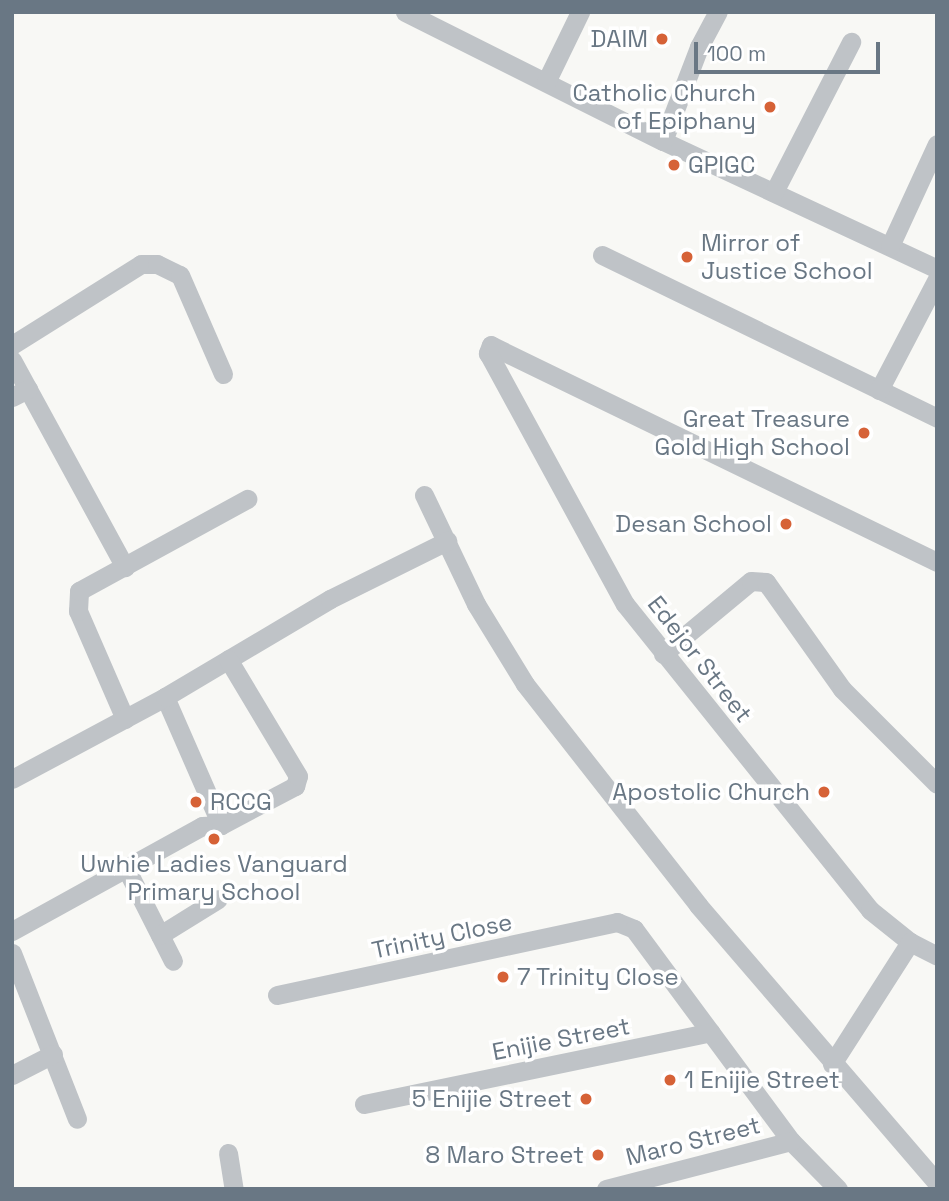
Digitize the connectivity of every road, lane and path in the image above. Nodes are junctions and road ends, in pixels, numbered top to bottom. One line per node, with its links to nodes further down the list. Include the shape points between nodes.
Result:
1 (405, 12): 5 (street)
2 (580, 12): 5 (street)
3 (718, 12): 6 (street, via 699,47)
4 (851, 43): 8 (street)
5 (546, 82): 6 (street)
6 (663, 141): 8 (street)
7 (937, 144): 9 (street)
8 (774, 192): 9 (street)
9 (890, 246): 11 (street)
10 (602, 255): 16 (street)
11 (937, 269)
12 (937, 279): 16 (street)
13 (12, 345): 15 (street, via 141,264 156,264 180,275)
14 (12, 360): 17 (street)
15 (223, 374)
16 (879, 390): 18 (street)
17 (20, 393): 23 (street)
18 (937, 418)
19 (424, 495): 21 (street)
20 (247, 499): 23 (street)
21 (447, 541): 25 (street, via 330,599); 42 (street, via 476,604 525,684 698,905)
22 (937, 562): 24 (street, Edejor Street, via 491,345 488,353 608,577)
23 (125, 566): 27 (street, via 79,591 75,601)
24 (663, 654): 29 (street, via 751,581 766,582 842,689); 35 (street, Edejor Street, via 870,910)
25 (229, 659): 26 (street); 30 (street, via 298,776 295,786)
26 (164, 697): 27 (street); 30 (street)
27 (125, 719): 28 (street)
28 (12, 779)
29 (937, 784)
30 (222, 825): 31 (street, via 202,826)
31 (126, 868): 33 (street); 34 (street)
32 (218, 899): 34 (street)
33 (12, 931)
34 (160, 935): 38 (street)
35 (910, 942): 37 (street, Edejor Street); 42 (street)
36 (12, 953): 41 (street)
37 (937, 956)
38 (173, 961)
39 (277, 995): 40 (street, Trinity Close, via 617,922 634,929)
40 (711, 1032): 44 (street, Enijie Street, via 550,1069); 46 (street)
41 (53, 1054): 43 (street); 45 (street)
42 (832, 1064): 48 (street)
43 (12, 1075)
44 (364, 1104)
45 (77, 1119)
46 (792, 1142): 50 (street, Maro Street); 51 (street)
47 (228, 1153): 49 (street)
48 (937, 1183)
49 (234, 1189)
50 (606, 1189)
51 (838, 1189)

